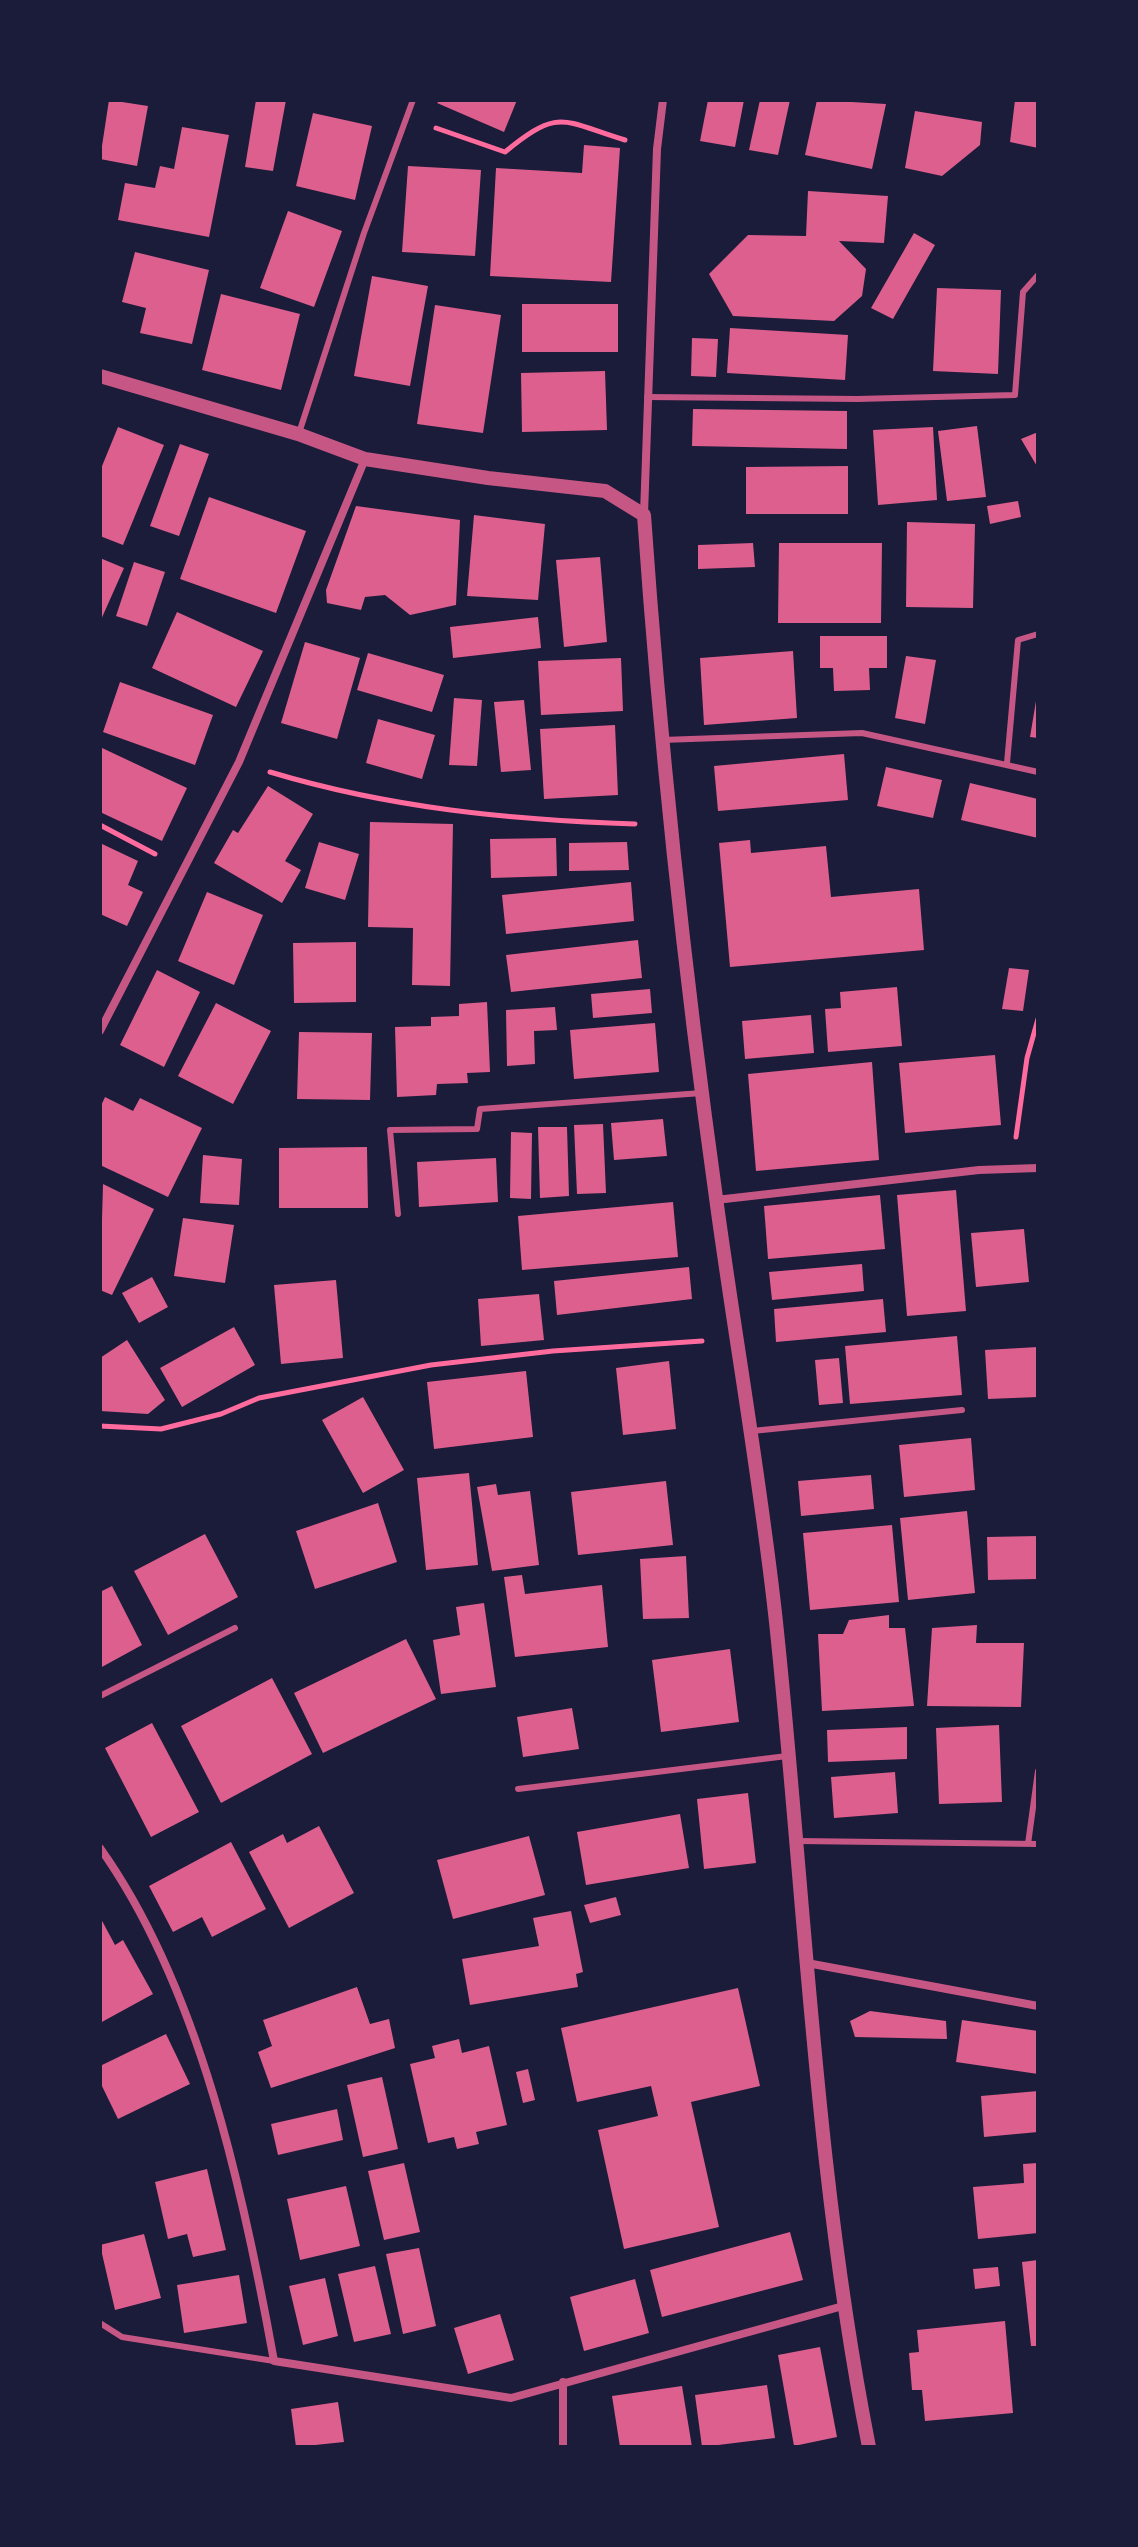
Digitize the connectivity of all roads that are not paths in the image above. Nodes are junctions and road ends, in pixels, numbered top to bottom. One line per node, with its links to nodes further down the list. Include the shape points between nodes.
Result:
1 (413, 100): 6 (lane)
2 (663, 100): 5 (street)
3 (1038, 275): 5 (lane, via 1023,292 1015,395)
4 (100, 376): 6 (street)
5 (647, 397): 8 (street)
6 (298, 434): 7 (street)
7 (365, 459): 8 (street, via 605,491); 13 (street, via 239,762)
8 (644, 515): 10 (street)
9 (1038, 634): 11 (lane, via 1018,640)
10 (660, 740): 11 (lane, via 862,733); 14 (street)
11 (1007, 763): 12 (lane)
12 (1038, 772)
13 (100, 1031)
14 (703, 1093): 16 (street); 17 (lane, via 480,1109 477,1129 390,1130)
15 (1038, 1168): 16 (street)
16 (716, 1200): 19 (street)
17 (398, 1214)
18 (962, 1410): 19 (lane)
19 (748, 1432): 22 (street, via 775,1619)
20 (235, 1628): 21 (lane)
21 (100, 1696)
22 (787, 1756): 24 (lane); 25 (street)
23 (1038, 1771): 26 (lane)
24 (518, 1789)
25 (795, 1841): 26 (lane); 29 (street)
26 (1028, 1844): 27 (lane)
27 (1038, 1844)
28 (100, 1848): 33 (street, via 123,1880 179,2000 213,2095 250,2226)
29 (806, 1963): 30 (street); 31 (street)
30 (1038, 2006)
31 (843, 2306): 34 (street); 36 (street)
32 (100, 2323): 33 (lane, via 122,2337)
33 (274, 2361): 34 (street, via 511,2398)
34 (563, 2382): 35 (street)
35 (563, 2447)
36 (869, 2447)

